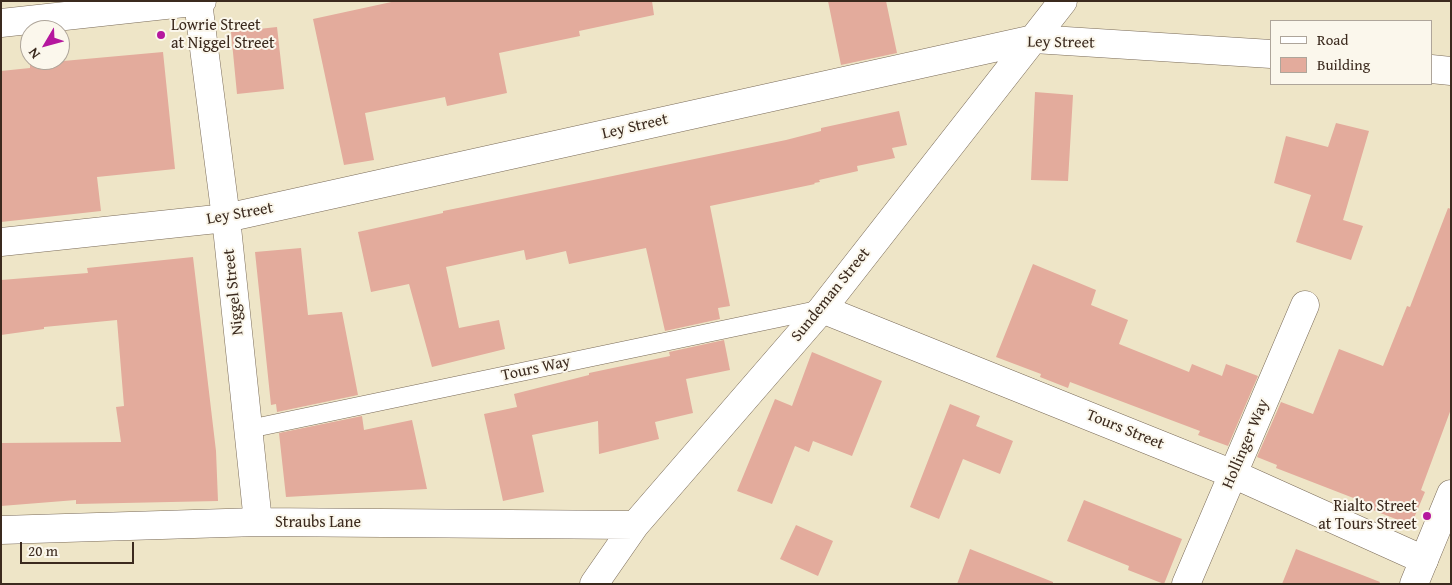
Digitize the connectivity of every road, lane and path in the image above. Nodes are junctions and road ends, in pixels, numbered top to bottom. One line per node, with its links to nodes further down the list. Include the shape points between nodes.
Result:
1 (1063, 1): 4 (street, Sundeman Street)
2 (200, 2): 3 (street); 8 (street, Niggel Street)
3 (1, 23)
4 (1034, 39): 5 (street, Ley Street); 8 (street, Ley Street); 11 (street, Sundeman Street)
5 (1270, 54)
6 (1432, 69): 7 (street)
7 (1451, 71)
8 (226, 218): 9 (street, Ley Street); 12 (street, Niggel Street)
9 (1, 242)
10 (1305, 305): 13 (street, Hollinger Way)
11 (822, 309): 12 (lane, Tours Way); 13 (street, Tours Street); 16 (street, Sundeman Street)
12 (249, 429): 15 (street, Niggel Street)
13 (1233, 474): 18 (street, Tours Street); 20 (street, Hollinger Way)
14 (1451, 494): 18 (street)
15 (258, 522): 16 (street, Straubs Lane); 17 (street, Straubs Lane)
16 (635, 525): 19 (street, Sundeman Street)
17 (1, 530)
18 (1419, 572)
19 (594, 584)
20 (1186, 584)

